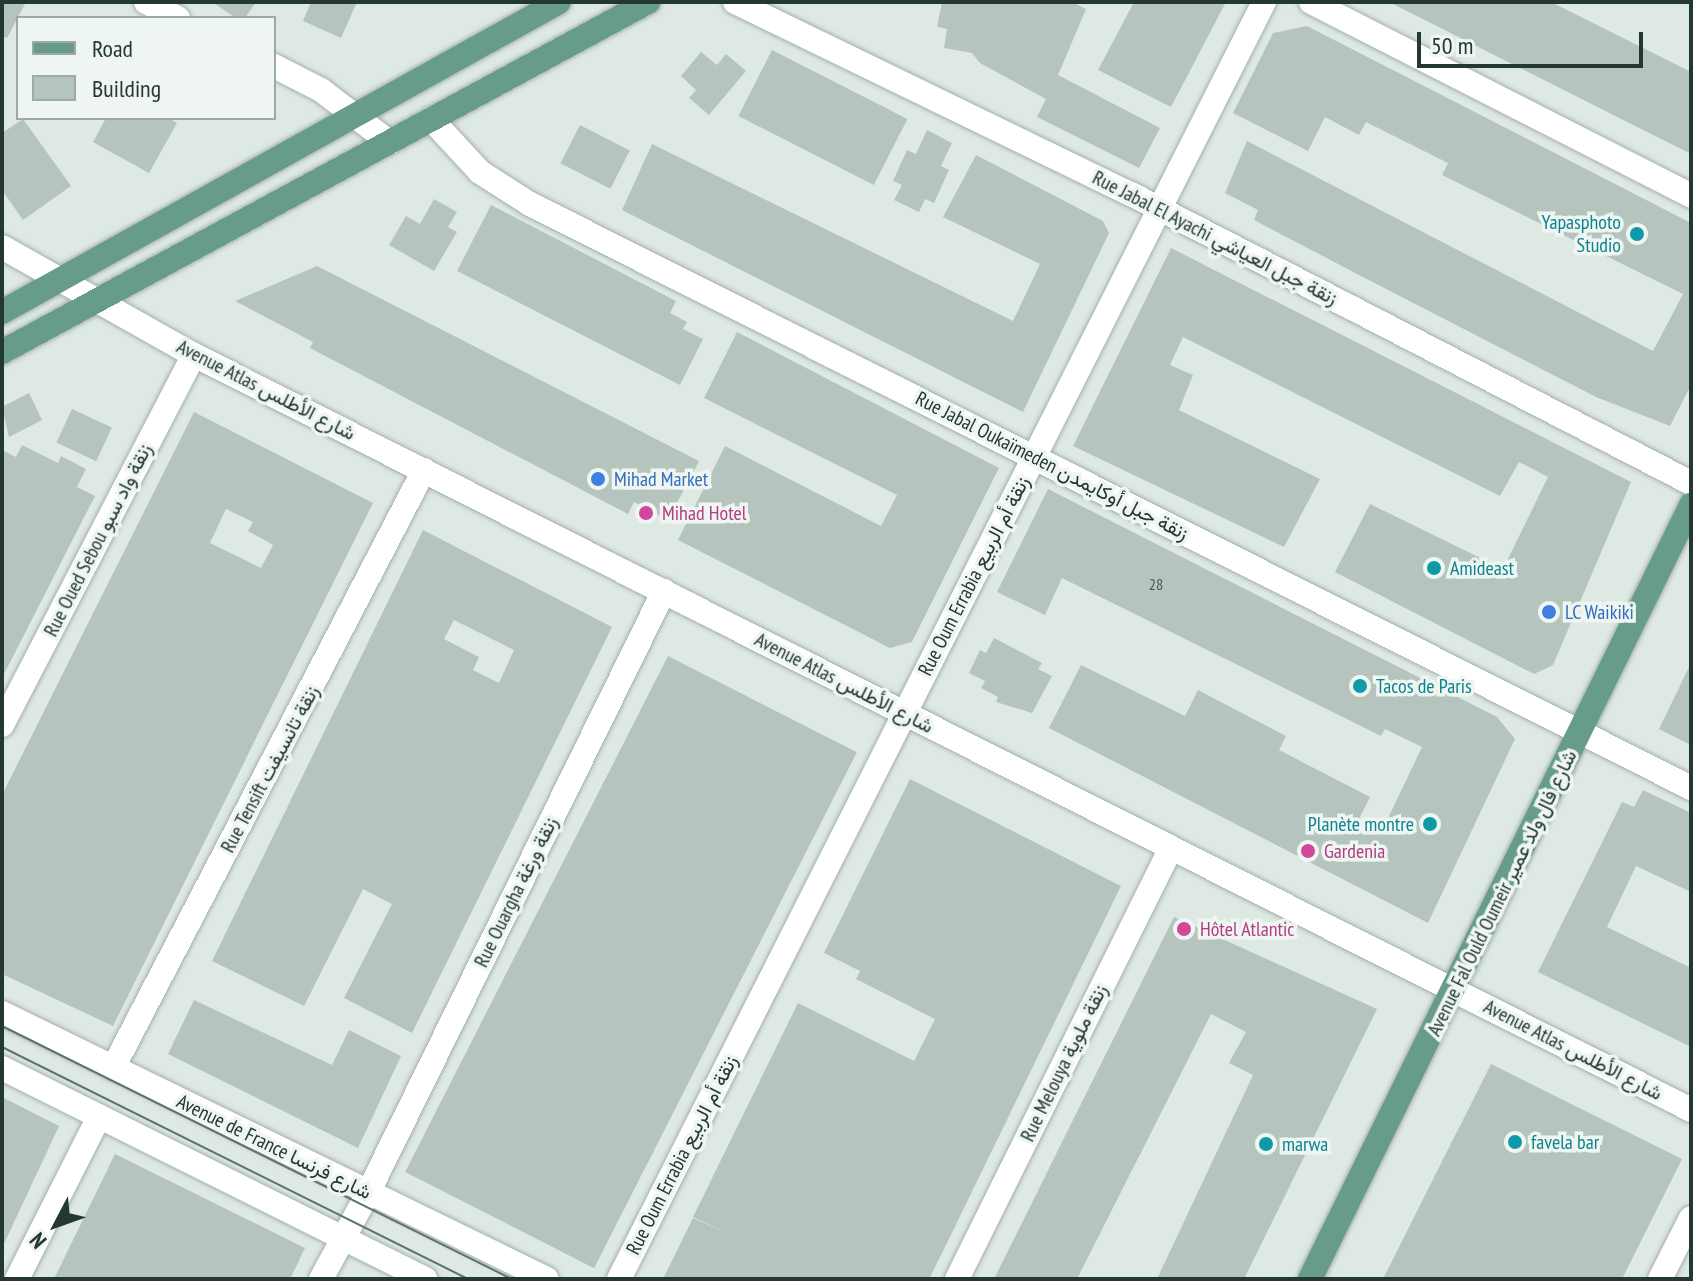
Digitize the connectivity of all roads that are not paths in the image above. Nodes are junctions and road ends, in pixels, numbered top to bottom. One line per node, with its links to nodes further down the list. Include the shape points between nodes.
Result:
1 (146, 2): 7 (street)
2 (559, 2): 9 (main road)
3 (648, 2): 10 (main road)
4 (735, 2): 13 (street, Rue Jabal El Ayachi زنقة جبل العياشي)
5 (1264, 2): 13 (street, Rue Oum Errabia زنقة أم الربيع)
6 (1311, 2): 12 (street)
7 (174, 16)
8 (276, 67): 9 (street)
9 (359, 116): 11 (street); 15 (main road)
10 (431, 119): 11 (main road); 20 (street, Rue Jabal Oukaïmeden زنقة جبل أوكايمدن, via 459,153 517,196)
11 (389, 142): 16 (main road)
12 (1691, 196)
13 (1158, 208): 20 (street, Rue Oum Errabia زنقة أم الربيع); 22 (street, Rue Jabal El Ayachi زنقة جبل العياشي)
14 (2, 247): 15 (street, Avenue Atlas شارع الأطلس)
15 (60, 281): 16 (street, Avenue Atlas شارع الأطلس); 17 (main road)
16 (96, 302): 18 (main road); 19 (street, Avenue Atlas شارع الأطلس)
17 (2, 312)
18 (2, 352)
19 (194, 355): 21 (street, Avenue Atlas شارع الأطلس); 26 (street, Rue Oued Sebou زنقة واد سبو)
20 (1034, 457): 25 (street, Rue Oum Errabia زنقة أم الربيع); 27 (street, Rue Jabal Oukaïmeden زنقة جبل أوكايمدن)
21 (424, 470): 24 (street, Avenue Atlas شارع الأطلس); 33 (street, Rue Tensift زنقة تانسيفت)
22 (1691, 483)
23 (1691, 505): 27 (main road, Avenue Fal Ould Oumeir شارع فال ولد عمير)
24 (664, 591): 25 (street, Avenue Atlas شارع الأطلس); 36 (street, Rue Ouargha زنقة ورغة)
25 (905, 713): 29 (street, Avenue Atlas شارع الأطلس); 43 (street, Rue Oum Errabia زنقة أم الربيع)
26 (2, 725)
27 (1580, 732): 28 (street, Rue Jabal Oukaïmeden زنقة جبل أوكايمدن); 30 (main road, Avenue Fal Ould Oumeir شارع فال ولد عمير)
28 (1691, 788)
29 (1171, 848): 30 (street, Avenue Atlas شارع الأطلس); 44 (street, Rue Melouya زنقة ملوية)
30 (1455, 990): 34 (street, Avenue Atlas شارع الأطلس); 45 (main road, Avenue Fal Ould Oumeir شارع فال ولد عمير)
31 (2, 1013): 33 (street, Avenue de France شارع فرنسا)
32 (2, 1068): 35 (street)
33 (113, 1068): 36 (street, Avenue de France شارع فرنسا)
34 (1691, 1110)
35 (99, 1117): 38 (street); 39 (street)
36 (368, 1193): 38 (street, Rue Ouargha زنقة ورغة); 42 (street, Avenue de France شارع فرنسا)
37 (1691, 1218): 46 (street)
38 (341, 1238): 40 (street); 41 (street)
39 (17, 1279)
40 (321, 1279)
41 (425, 1279)
42 (547, 1279)
43 (619, 1279)
44 (957, 1279)
45 (1310, 1279)
46 (1660, 1279)

